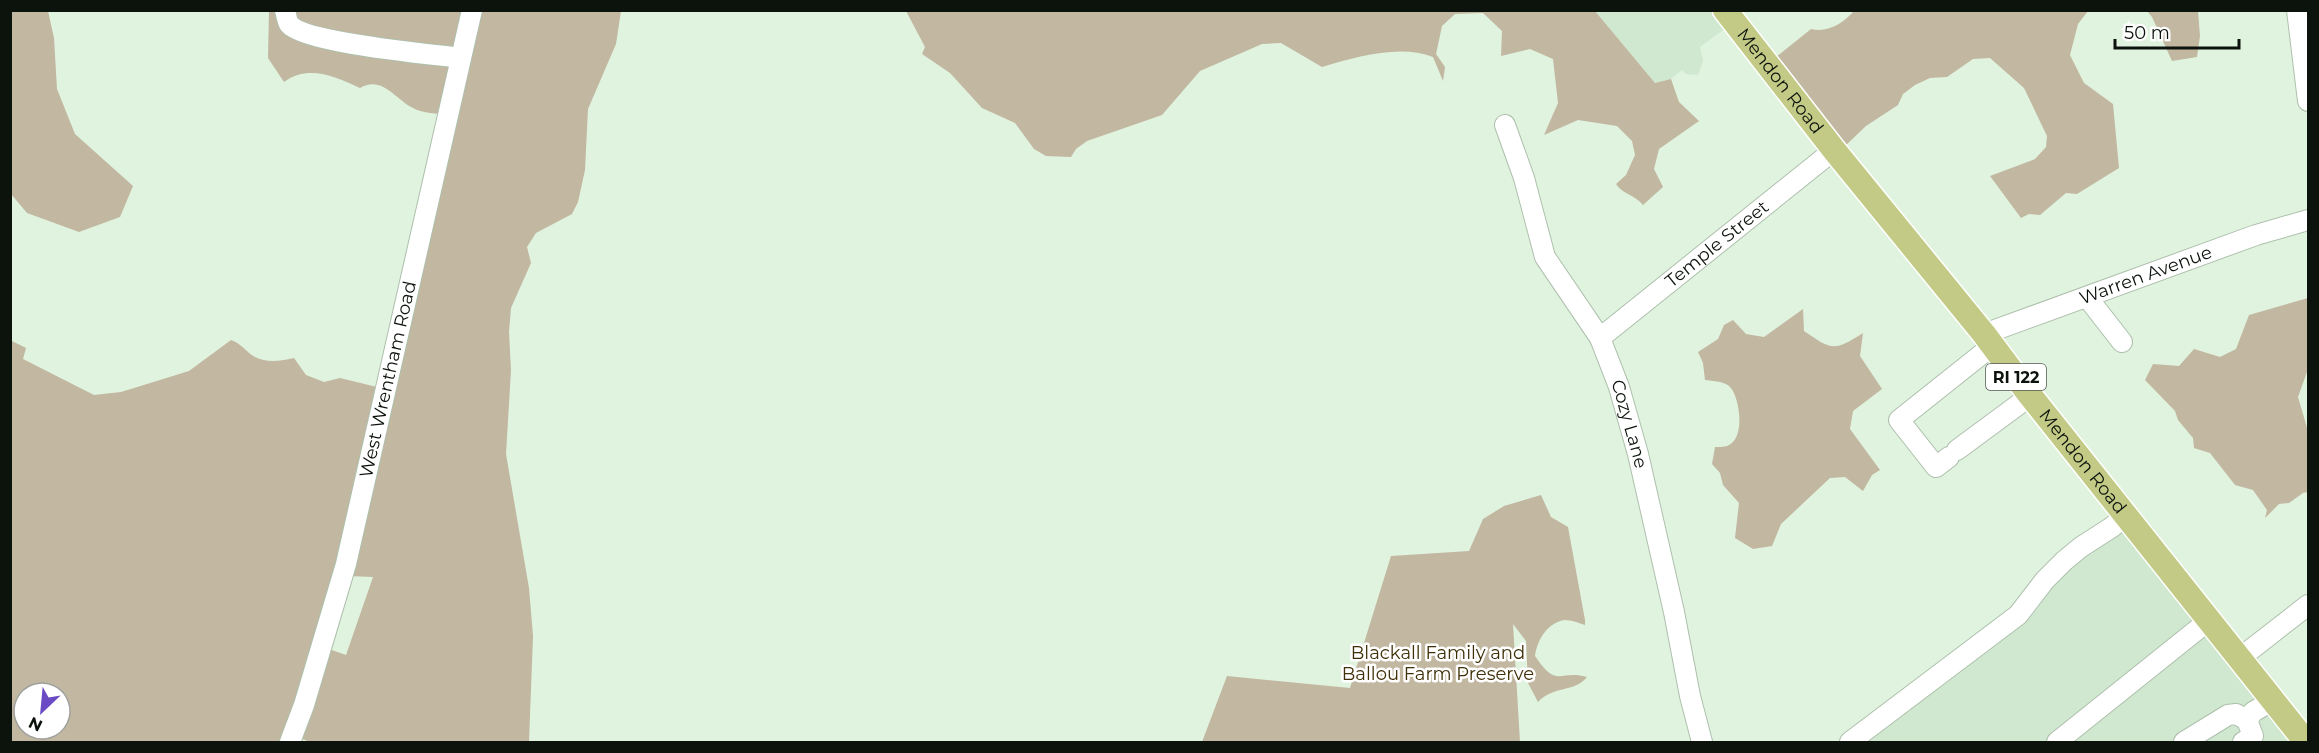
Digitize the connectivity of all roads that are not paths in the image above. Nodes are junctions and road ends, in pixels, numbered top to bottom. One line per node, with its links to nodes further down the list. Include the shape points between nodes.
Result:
1 (285, 10): 5 (street, via 289,24 302,33 341,43)
2 (472, 10): 5 (street, West Wrentham Road)
3 (1725, 10): 8 (main road, Mendon Road / RI 122)
4 (2296, 10): 6 (street)
5 (461, 58): 21 (street, West Wrentham Road, via 346,564)
6 (2308, 101)
7 (1505, 125): 11 (street, Cozy Lane, via 1545,257)
8 (1834, 150): 11 (street, Temple Street); 12 (main road, Mendon Road / RI 122)
9 (2308, 220): 10 (street, Warren Avenue)
10 (2087, 297): 12 (street, Warren Avenue); 13 (street)
11 (1600, 338): 22 (street, Cozy Lane, via 1638,454)
12 (1988, 340): 14 (main road, Mendon Road / RI 122); 14 (street, Warren Avenue, via 1899,420 1936,467)
13 (2122, 342)
14 (2030, 396): 15 (main road, Mendon Road / RI 122)
15 (2125, 516): 17 (main road, Mendon Road / RI 122); 23 (street, via 2080,547 2045,580 2018,615)
16 (2308, 605): 18 (street)
17 (2208, 621): 18 (main road, Mendon Road / RI 122); 24 (street)
18 (2240, 658): 19 (main road, Mendon Road / RI 122)
19 (2273, 700): 20 (street, via 2253,712); 26 (main road, Mendon Road / RI 122)
20 (2250, 735): 25 (street, via 2236,714)
21 (290, 742)
22 (1702, 742)
23 (1850, 742)
24 (2057, 742)
25 (2184, 742)
26 (2306, 742)

